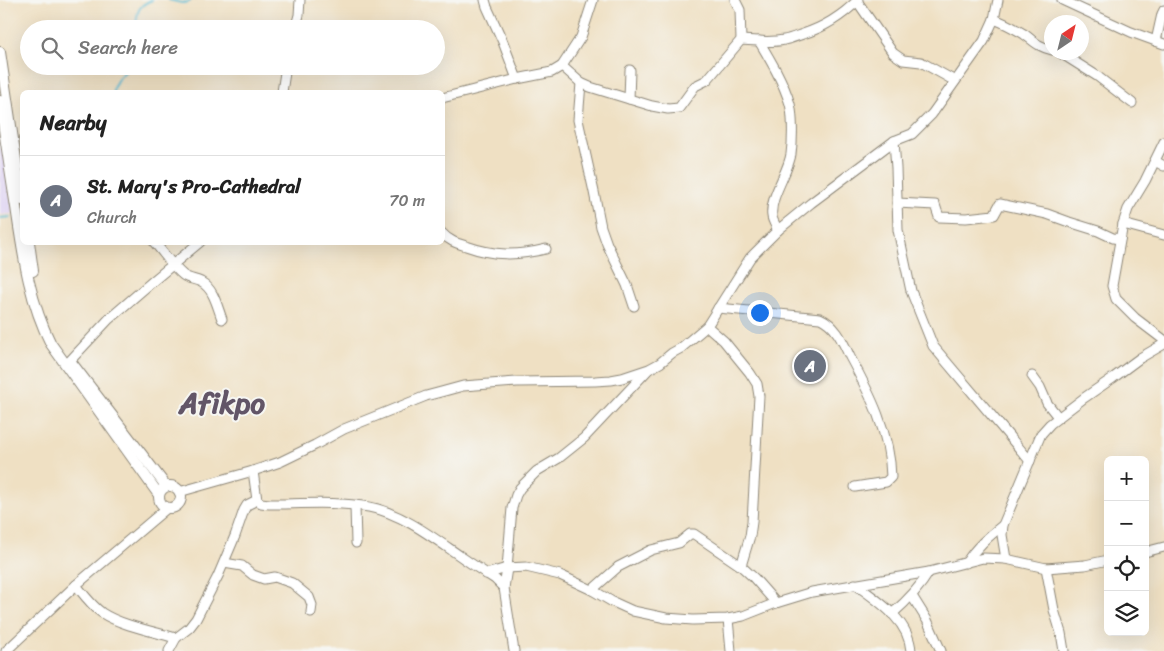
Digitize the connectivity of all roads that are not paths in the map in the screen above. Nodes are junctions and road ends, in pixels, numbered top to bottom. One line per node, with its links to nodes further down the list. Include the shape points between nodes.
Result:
1 (300, 0): 10 (street)
2 (485, 0): 20 (street)
3 (593, 0): 17 (street, via 581,37)
4 (734, 0): 11 (street, via 740,10)
5 (858, 0): 12 (street, via 840,17 811,32 786,40); 21 (street, via 893,53 903,60 921,62)
6 (998, 0): 9 (street)
7 (1062, 0): 13 (street)
8 (1164, 10): 13 (street)
9 (994, 19): 14 (street); 21 (street, via 984,40)
10 (298, 20)
11 (741, 40): 12 (street); 25 (street, via 707,80 695,86 679,108 668,109)
12 (759, 41): 35 (street, via 790,104 791,156 772,209)
13 (1160, 42)
14 (1044, 48)
15 (0, 52): 32 (main road)
16 (1072, 60): 27 (street)
17 (562, 66): 20 (street, via 552,72); 22 (street)
18 (630, 70): 25 (street)
19 (285, 75): 23 (street)
20 (517, 79): 24 (street)
21 (955, 81): 28 (street, via 932,114 912,134)
22 (581, 83): 25 (street); 46 (street, via 578,120 601,227)
23 (282, 90)
24 (445, 97)
25 (628, 99)
26 (0, 100): 39 (main road)
27 (1132, 103)
28 (894, 141): 33 (street); 35 (street)
29 (1164, 142): 30 (street)
30 (1155, 161): 31 (street); 34 (street, via 1128,208)
31 (1164, 166)
32 (20, 187)
33 (898, 203): 38 (street, via 935,205 939,217 966,218 994,215 1000,204 1047,214); 58 (street, via 898,230 911,291 933,346)
34 (1123, 224): 36 (street); 38 (street)
35 (778, 230): 47 (street, via 750,258)
36 (1164, 235)
37 (445, 236): 44 (street, via 480,251 505,255)
38 (1120, 239): 50 (street, via 1112,286 1116,299)
39 (20, 240)
40 (21, 245): 52 (main road, via 42,328 50,344)
41 (29, 245): 52 (main road, via 47,326)
42 (157, 245): 45 (street)
43 (196, 245): 45 (street)
44 (546, 249)
45 (173, 264): 48 (street, via 186,277 210,290); 52 (street, via 109,319)
46 (634, 306)
47 (718, 308): 49 (street); 61 (street, via 820,318 837,331 878,414 891,469 891,477 886,482)
48 (222, 319)
49 (707, 326): 53 (street); 75 (street, via 750,373 760,396 752,522)
50 (1164, 340)
51 (1164, 344): 57 (street)
52 (68, 363): 60 (main road); 63 (main road)
53 (649, 369): 55 (street); 56 (street)
54 (1032, 376): 57 (street)
55 (615, 379): 56 (street, via 625,384); 59 (street, via 463,386 426,396 344,428 280,462)
56 (628, 392): 76 (street, via 584,438 537,471 520,488 512,508)
57 (1058, 418): 58 (street, via 1041,434)
58 (1030, 461): 67 (street)
59 (253, 471): 62 (street); 64 (street)
60 (166, 486): 62 (main road); 63 (main road)
61 (856, 487)
62 (179, 492): 66 (main road, via 178,503)
63 (159, 495): 66 (main road, via 160,502)
64 (257, 500): 65 (street, via 269,504); 73 (street, via 244,510)
65 (355, 506): 68 (street); 79 (street, via 369,507 398,517)
66 (167, 508): 81 (street)
67 (1003, 525): 71 (street); 74 (street, via 974,550)
68 (356, 543)
69 (1164, 547): 70 (street)
70 (1149, 551)
71 (1006, 559): 74 (street, via 983,558); 77 (street)
72 (1104, 561): 77 (street)
73 (224, 563): 86 (street, via 242,566 264,579 275,577 292,583 309,597); 89 (street, via 196,619)
74 (966, 563): 78 (street)
75 (741, 566): 83 (street, via 690,534 679,543 651,550 618,567); 85 (street)
76 (507, 568): 79 (street); 82 (street); 83 (street, via 526,567 560,575)
77 (1046, 568): 96 (street)
78 (929, 572): 80 (street); 84 (street)
79 (486, 574): 82 (street)
80 (855, 584): 85 (street); 87 (street)
81 (76, 585): 89 (street, via 94,606 115,620); 90 (street)
82 (504, 588): 92 (street)
83 (592, 590): 88 (street, via 633,611 666,618)
84 (912, 596): 87 (street); 95 (street)
85 (776, 603): 88 (street, via 743,616)
86 (312, 612)
87 (892, 614): 94 (street, via 909,639)
88 (728, 618): 93 (street)
89 (176, 638): 91 (street)
90 (12, 649)
91 (169, 651)
92 (514, 651)
93 (730, 651)
94 (911, 651)
95 (941, 651)
96 (1064, 651)

